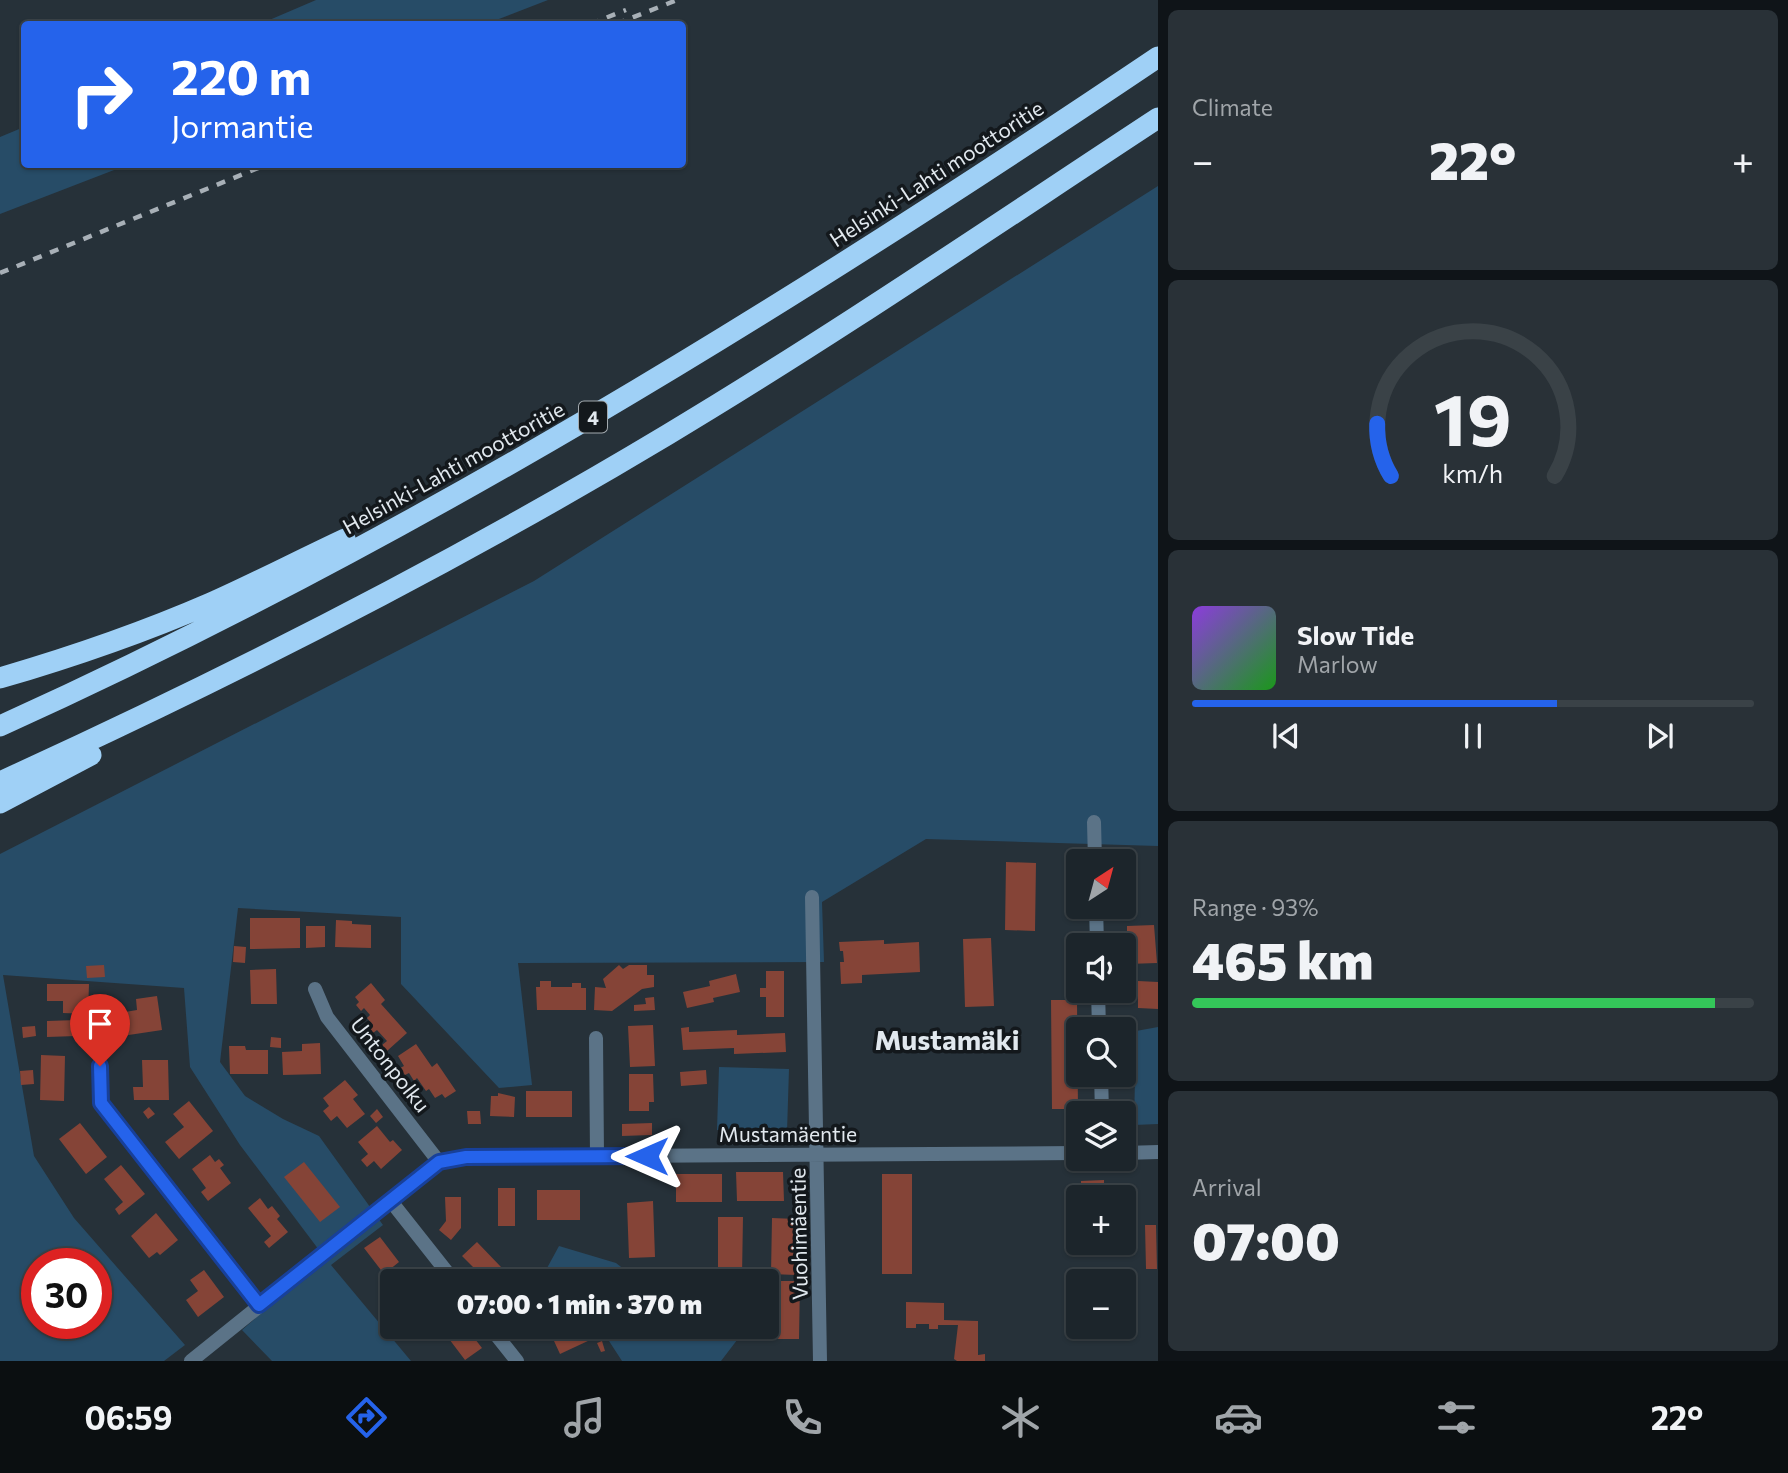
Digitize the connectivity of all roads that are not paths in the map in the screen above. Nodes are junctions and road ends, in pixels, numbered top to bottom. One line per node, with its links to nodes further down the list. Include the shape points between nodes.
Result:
1 (1158, 57): 3 (highway, Helsinki-Lahti moottoritie / 4, via 775,307 633,394)
2 (1158, 118): 4 (highway, via 969,245 666,436)
3 (399, 526): 5 (highway, via 345,539 212,603 67,659); 6 (highway, Helsinki-Lahti moottoritie / 4)
4 (289, 644): 7 (highway); 8 (highway)
5 (0, 678)
6 (0, 726)
7 (0, 782)
8 (0, 803)
9 (1094, 822): 10 (street)
10 (1095, 849)
11 (811, 897): 18 (street, Vuohimäentie)
12 (315, 989): 20 (street, Untonpolku, via 327,1017)
13 (596, 1038): 19 (street)
14 (100, 1066): 23 (street, via 101,1103)
15 (1158, 1152): 17 (street)
16 (1066, 1153): 18 (street, Mustamäentie)
17 (1136, 1153)
18 (818, 1154): 19 (street, Mustamäentie); 27 (street, Vuohimäentie)
19 (597, 1156): 20 (street, Mustamäentie, via 466,1157)
20 (439, 1162): 21 (street, Mustamäentie)
21 (390, 1200): 22 (street); 23 (street, Mustamäentie)
22 (445, 1269)
23 (259, 1305): 25 (street, Mustamäentie)
24 (499, 1339): 26 (street)
25 (191, 1361)
26 (517, 1361)
27 (820, 1361)

